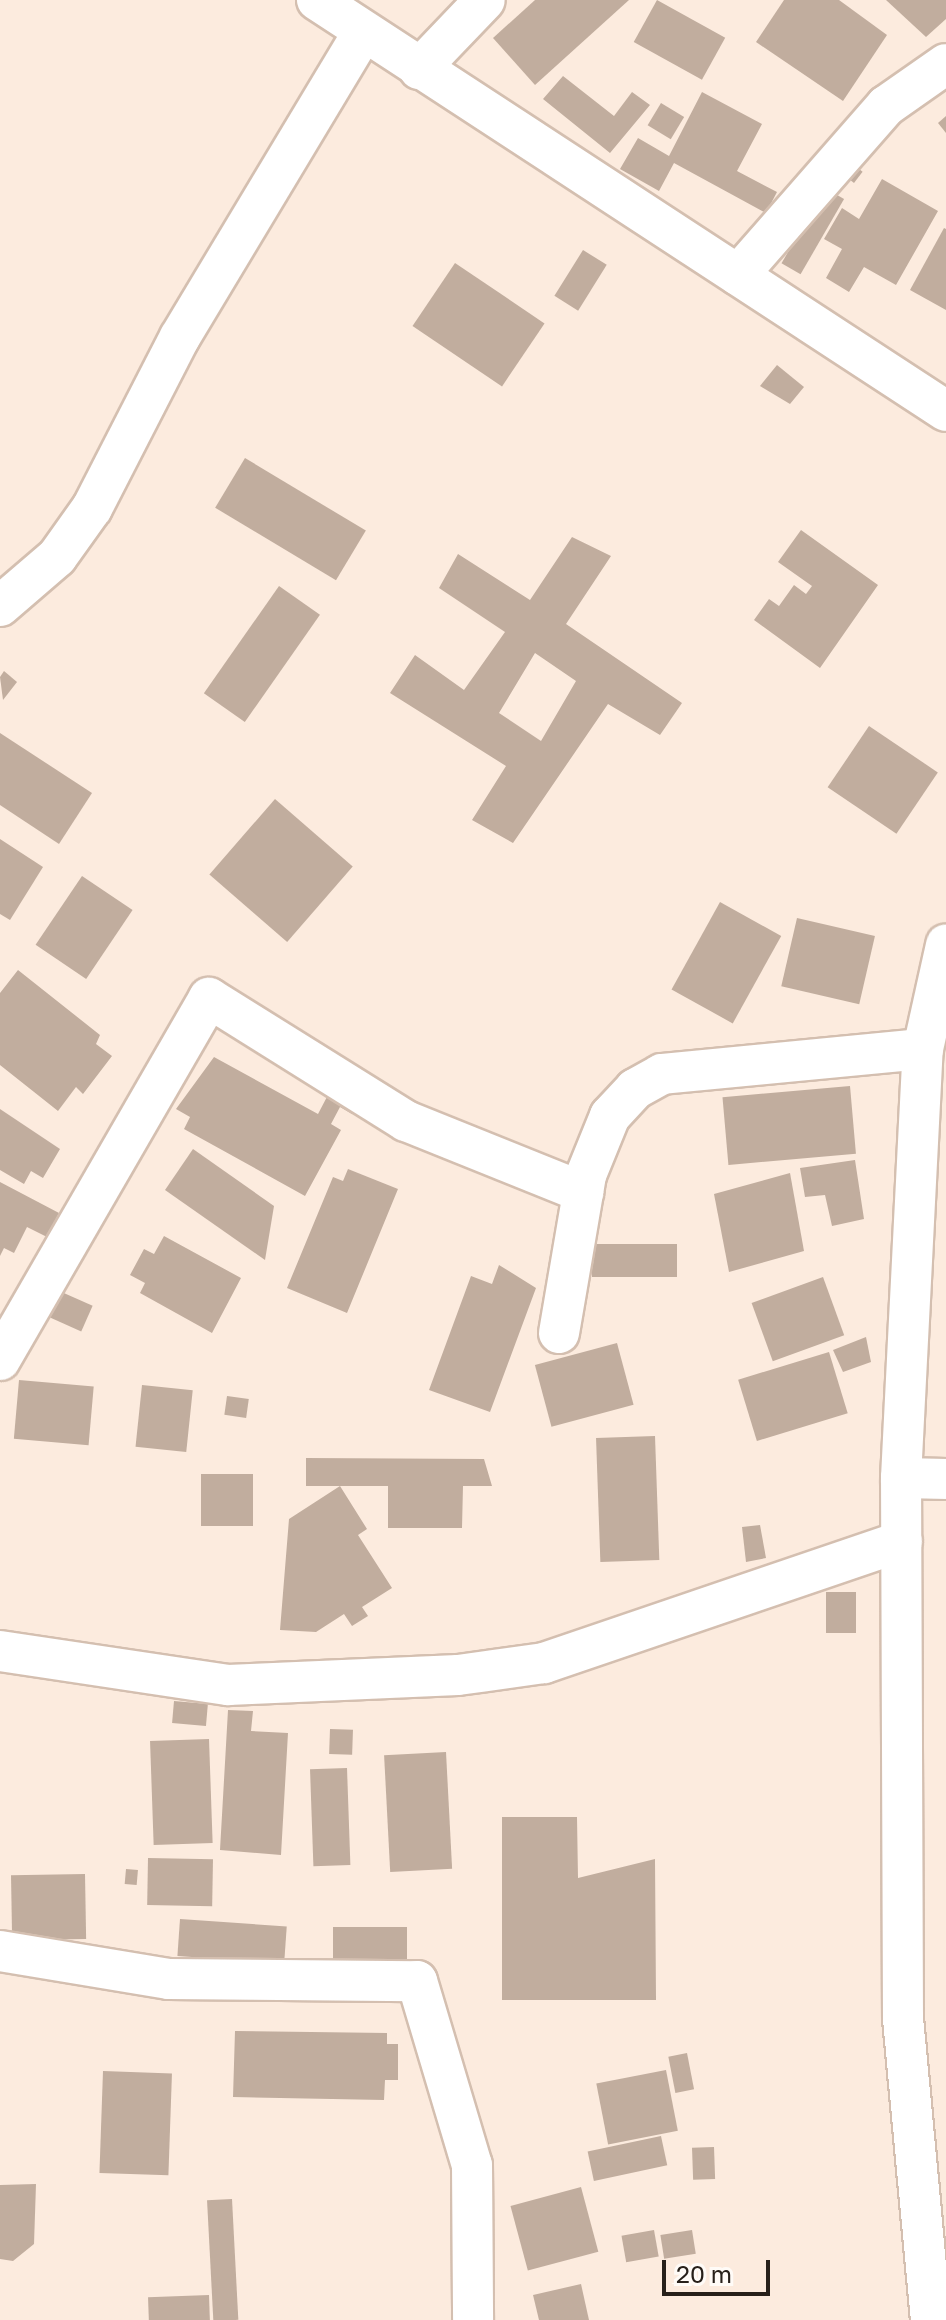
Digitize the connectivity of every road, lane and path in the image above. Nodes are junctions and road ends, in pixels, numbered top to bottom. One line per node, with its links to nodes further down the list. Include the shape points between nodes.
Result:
1 (317, 0): 3 (street)
2 (485, 0): 5 (street)
3 (363, 32): 5 (street); 8 (street, via 180,337 92,508 57,557)
4 (946, 64): 6 (street, via 886,106)
5 (419, 69): 6 (street)
6 (738, 275): 7 (street)
7 (946, 411)
8 (4, 610)
9 (946, 945): 10 (street)
10 (923, 1049): 11 (street, via 662,1074 610,1116); 14 (street)
11 (583, 1192): 12 (street); 13 (street, via 406,1121 209,998)
12 (559, 1333)
13 (0, 1360)
14 (901, 1478): 15 (street); 16 (street)
15 (946, 1479)
16 (902, 1541): 17 (street, via 544,1663 458,1675 228,1685); 19 (street, via 903,2018)
17 (0, 1651)
18 (0, 1951): 20 (street, via 169,1979 417,1981 472,2165)
19 (936, 2301)
20 (473, 2320)

